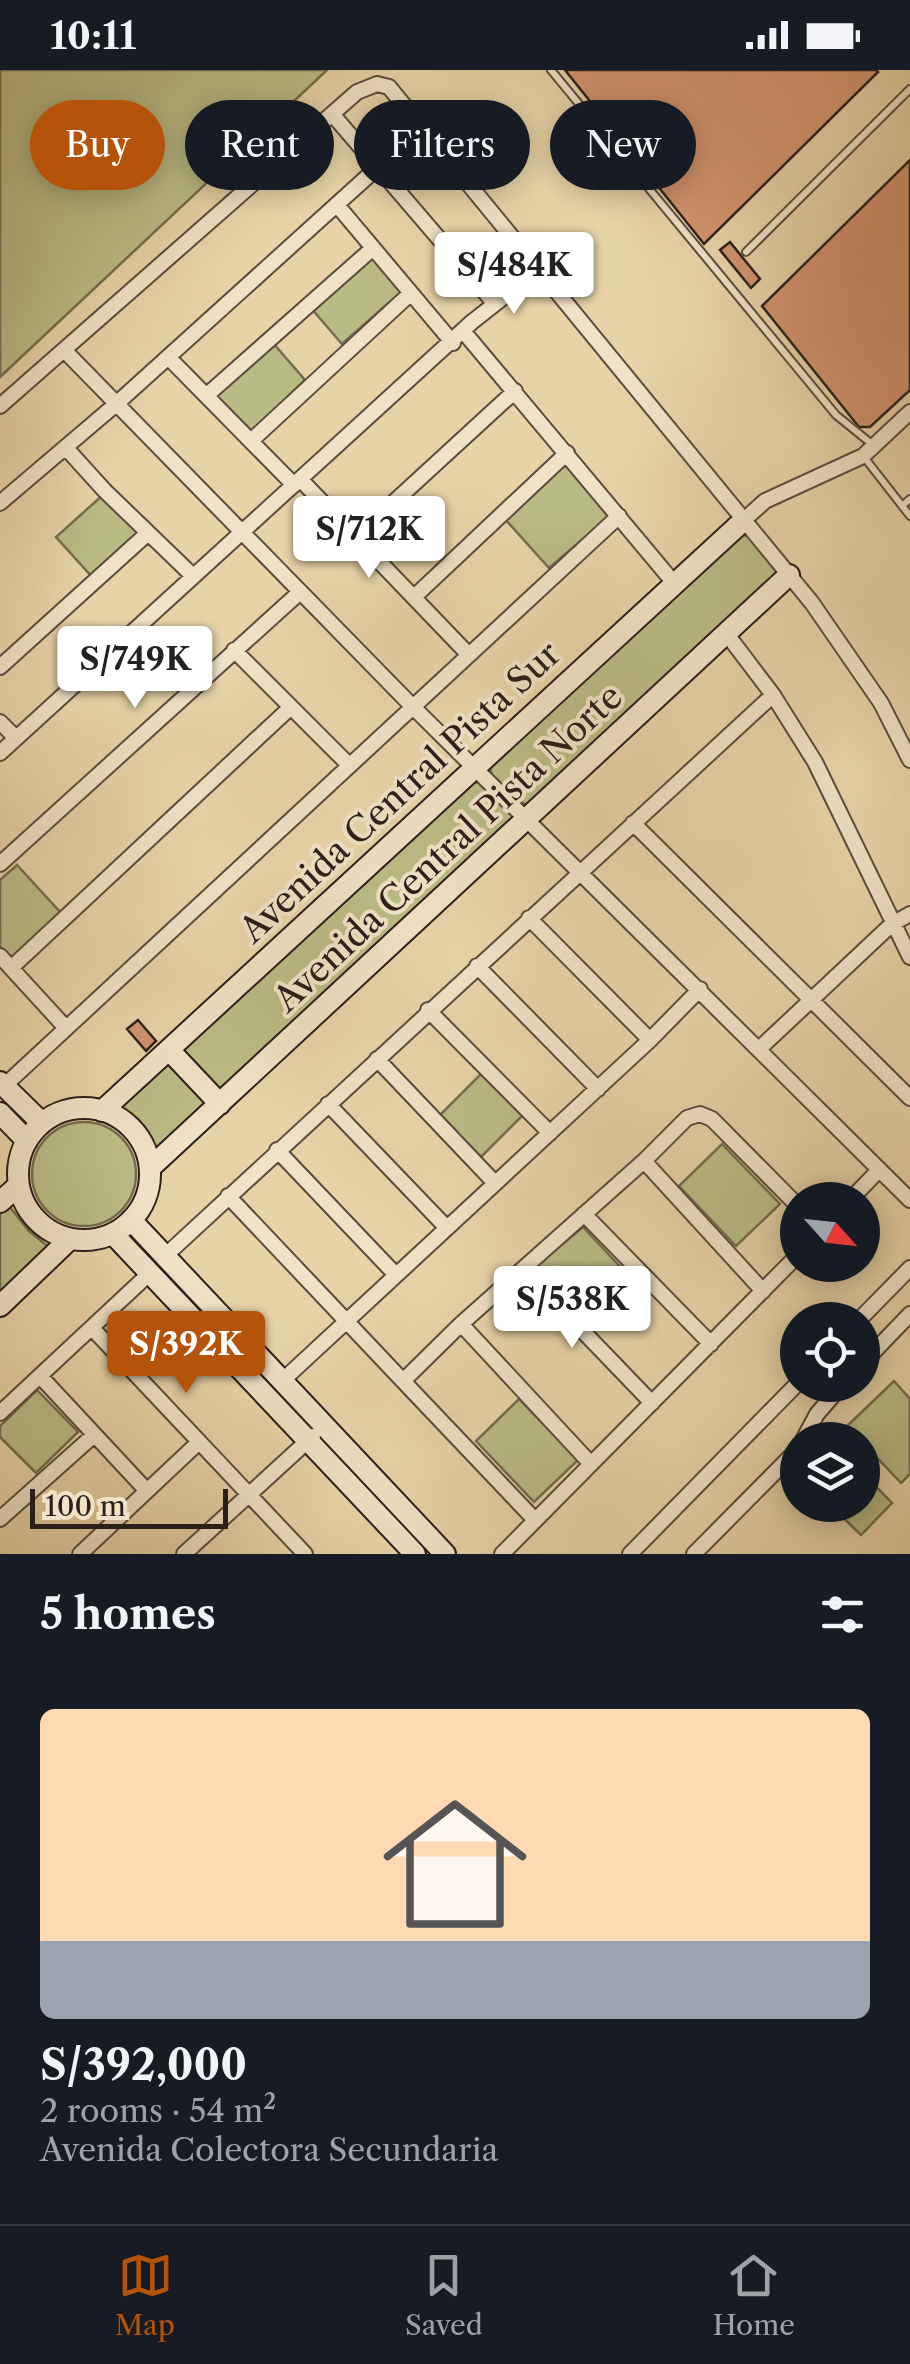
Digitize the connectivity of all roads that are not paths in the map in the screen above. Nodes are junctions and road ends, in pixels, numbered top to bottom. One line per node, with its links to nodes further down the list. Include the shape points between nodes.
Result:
1 (551, 70): 25 (lane)
2 (910, 90): 11 (lane)
3 (334, 114): 12 (street, via 358,92 389,87)
4 (334, 116): 5 (street)
5 (354, 140)
6 (354, 189): 9 (street)
7 (248, 190): 16 (street)
8 (397, 190): 14 (street)
9 (336, 205): 10 (street); 17 (street)
10 (373, 248): 13 (street); 19 (street)
11 (746, 252)
12 (538, 270): 14 (street); 33 (street)
13 (411, 293): 15 (street); 23 (street)
14 (495, 304): 15 (street)
15 (458, 337): 18 (street); 27 (street)
16 (65, 351): 20 (street); 21 (street)
17 (168, 357): 19 (street); 21 (street)
18 (515, 392): 26 (street); 36 (street)
19 (207, 396): 23 (street)
20 (0, 406)
21 (115, 406): 24 (street); 34 (street)
22 (910, 412): 25 (street)
23 (252, 440): 27 (street)
24 (66, 448): 29 (street); 35 (street)
25 (869, 451): 30 (lane); 33 (street, via 765,501)
26 (566, 453): 31 (street); 41 (street)
27 (297, 482): 34 (street); 36 (street)
28 (910, 499): 30 (lane)
29 (0, 504)
30 (902, 506): 32 (lane)
31 (619, 516): 39 (street); 44 (street)
32 (910, 516)
33 (743, 522): 37 (street); 39 (street, Avenida Central Pista Sur)
34 (241, 531): 38 (street); 40 (street)
35 (148, 533): 38 (street); 45 (street)
36 (357, 536): 41 (street)
37 (789, 575): 42 (street, Avenida Central Pista Norte); 52 (street, via 847,649)
38 (192, 576): 50 (street)
39 (674, 583): 54 (street, Avenida Central Pista Sur)
40 (300, 592): 43 (street); 48 (street)
41 (414, 597): 44 (street)
42 (726, 633): 46 (street); 55 (street, Avenida Central Pista Norte)
43 (234, 650): 47 (street); 57 (street)
44 (468, 654): 48 (street)
45 (0, 667)
46 (773, 695): 56 (street); 61 (street, via 837,802)
47 (291, 708): 53 (street); 63 (street)
48 (413, 708): 53 (street); 54 (street)
49 (0, 722): 50 (street)
50 (16, 738): 51 (street)
51 (0, 753)
52 (910, 760)
53 (349, 765): 68 (street)
54 (474, 768): 55 (street); 71 (street, Avenida Central Pista Sur)
55 (528, 819): 58 (street); 76 (street, Avenida Central Pista Norte)
56 (633, 823): 58 (street); 66 (street)
57 (0, 864)
58 (582, 871): 60 (street); 65 (street)
59 (910, 914): 61 (street)
60 (529, 918): 64 (street); 69 (street)
61 (892, 924): 62 (street); 66 (street)
62 (910, 957)
63 (6, 962): 68 (street)
64 (477, 966): 67 (street); 74 (street)
65 (700, 989): 69 (street); 70 (street)
66 (809, 998): 70 (street); 75 (street)
67 (428, 1010): 72 (street); 81 (street)
68 (66, 1028): 73 (street)
69 (650, 1040): 74 (street)
70 (759, 1048): 86 (street)
71 (170, 1051): 76 (street); 78 (street, Avenida Central Pista Sur)
72 (377, 1059): 77 (street); 87 (street)
73 (2, 1084): 80 (street)
74 (598, 1088): 81 (street)
75 (910, 1098)
76 (220, 1104): 85 (street, Avenida Central Pista Norte)
77 (328, 1104): 83 (street); 96 (street)
78 (102, 1110): 80 (street, via 71,1110); 85 (street, via 130,1126)
79 (0, 1113): 82 (street)
80 (42, 1123): 82 (street)
81 (550, 1133): 87 (street)
82 (28, 1141): 89 (street)
83 (277, 1150): 91 (street); 104 (street)
84 (644, 1161): 90 (street, via 687,1118 700,1114); 94 (street); 105 (street)
85 (150, 1168): 95 (street, via 145,1200)
86 (879, 1170): 88 (street); 92 (street)
87 (494, 1182): 96 (street)
88 (867, 1182)
89 (19, 1185): 93 (street); 98 (street, via 36,1220)
90 (780, 1188)
91 (228, 1196): 99 (street); 109 (street)
92 (910, 1200)
93 (0, 1202)
94 (584, 1214): 101 (street); 112 (street)
95 (131, 1220): 97 (street); 99 (street)
96 (446, 1227): 104 (street)
97 (113, 1234): 98 (street); 103 (street)
98 (70, 1239): 107 (street)
99 (165, 1256): 115 (street)
100 (910, 1268): 106 (street)
101 (524, 1269): 110 (street); 118 (street)
102 (780, 1273): 105 (street)
103 (150, 1274): 111 (street); 122 (street)
104 (396, 1275): 109 (street)
105 (763, 1291): 112 (street)
106 (877, 1302)
107 (0, 1306)
108 (910, 1314): 113 (street)
109 (345, 1322): 115 (street); 116 (street)
110 (461, 1324): 116 (street); 124 (street)
111 (92, 1328): 114 (street); 123 (street)
112 (711, 1344): 118 (street)
113 (880, 1345)
114 (40, 1376): 119 (street); 121 (street)
115 (282, 1381): 120 (street)
116 (403, 1381): 129 (street)
117 (780, 1401): 136 (street)
118 (652, 1402): 124 (street)
119 (0, 1413)
120 (324, 1426): 122 (street); 134 (street)
121 (94, 1435): 126 (street); 128 (street)
122 (308, 1441): 127 (street); 133 (street)
123 (199, 1442): 126 (street); 127 (street)
124 (591, 1464): 129 (street)
125 (780, 1466): 137 (street)
126 (147, 1491): 130 (street)
127 (249, 1495): 131 (street); 132 (street)
128 (0, 1520)
129 (535, 1520): 135 (street)
130 (80, 1554)
131 (184, 1554)
132 (305, 1554)
133 (415, 1554)
134 (445, 1554)
135 (502, 1554)
136 (630, 1554)
137 (694, 1554)

